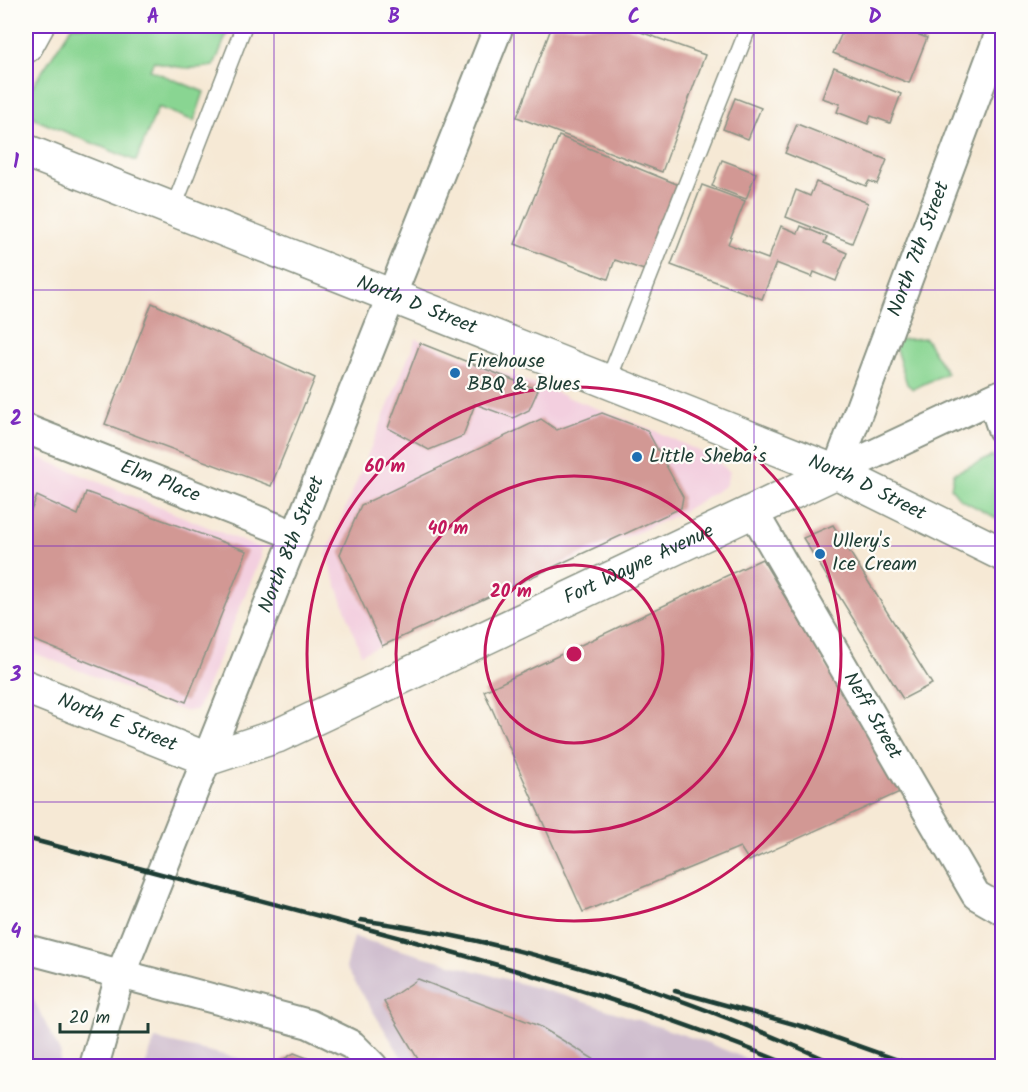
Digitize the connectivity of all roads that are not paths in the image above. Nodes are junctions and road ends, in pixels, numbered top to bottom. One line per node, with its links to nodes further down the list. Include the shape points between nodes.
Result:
1 (37, 26): 6 (main road)
2 (244, 26): 8 (lane)
3 (499, 26): 9 (street, North 8th Street)
4 (749, 26): 10 (lane)
5 (997, 30): 14 (street, North 7th Street)
6 (26, 46)
7 (26, 151): 8 (main road, North D Street)
8 (173, 209): 9 (main road, North D Street)
9 (391, 294): 10 (main road, North D Street); 16 (street, North 8th Street)
10 (608, 381): 14 (main road, North D Street)
11 (997, 396): 13 (street); 14 (street, Fort Wayne Avenue)
12 (26, 429): 16 (street, Elm Place)
13 (1002, 429)
14 (836, 472): 15 (main road, Fort Wayne Avenue); 17 (main road, North D Street)
15 (753, 511): 19 (main road, Fort Wayne Avenue, via 277,736); 20 (street, Neff Street, via 976,895)
16 (295, 535): 19 (street, North 8th Street)
17 (1002, 554)
18 (26, 687): 19 (main road, North E Street)
19 (207, 759): 22 (street, North 8th Street)
20 (1002, 910)
21 (26, 949): 22 (street)
22 (120, 976): 23 (street, North 8th Street); 24 (street, via 309,1024 352,1045)
23 (94, 1066)
24 (373, 1066)

